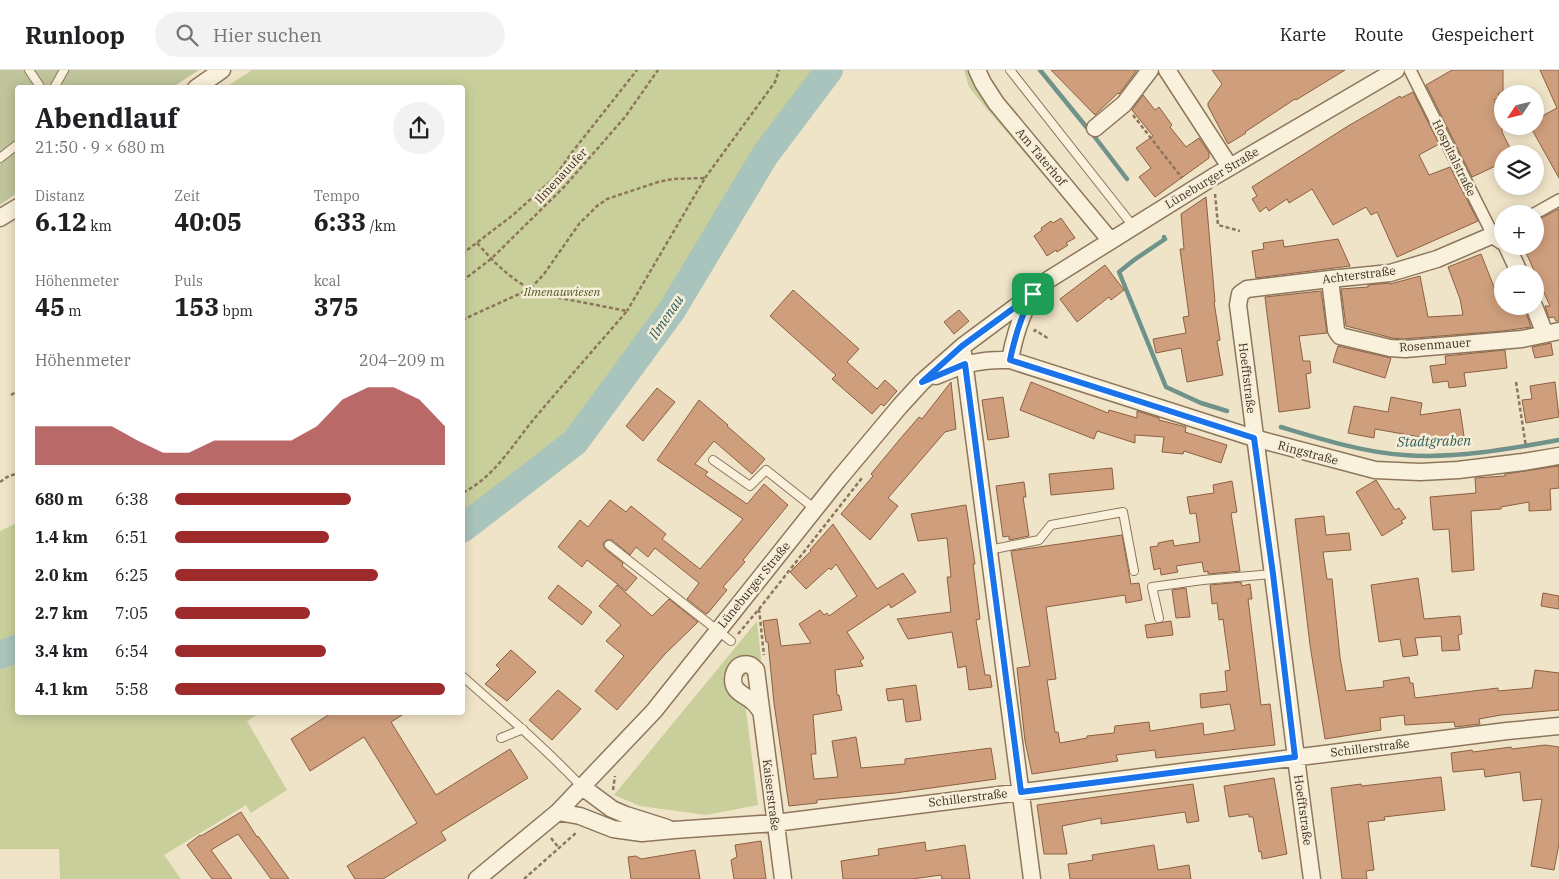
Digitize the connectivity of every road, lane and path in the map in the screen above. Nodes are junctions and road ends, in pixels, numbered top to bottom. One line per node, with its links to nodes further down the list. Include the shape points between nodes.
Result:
1 (29, 70): 13 (lane)
2 (64, 70): 14 (lane)
3 (222, 70): 15 (street)
4 (637, 70): 31 (path, via 553,179)
5 (658, 70): 33 (path, Ilmenauufer, via 625,117 564,187)
6 (780, 70): 22 (path, via 775,82)
7 (978, 70): 30 (street, Am Taterhof, via 996,103)
8 (1010, 70): 26 (lane)
9 (1150, 70): 16 (street)
10 (1167, 70): 20 (street)
11 (1396, 70): 20 (street, Lüneburger Straße)
12 (1410, 70): 27 (street, Hospitalstraße)
13 (39, 85)
14 (56, 85)
15 (200, 85)
16 (1124, 104): 17 (street); 23 (path)
17 (1095, 128)
18 (15, 146): 19 (lane)
19 (0, 158)
20 (1230, 167): 21 (street, Lüneburger Straße)
21 (1213, 177): 23 (street, Lüneburger Straße); 28 (path, via 1218,225)
22 (705, 178): 36 (path, via 673,178 607,198 579,224); 39 (path)
23 (1192, 190): 26 (street, Lüneburger Straße)
24 (1559, 200): 25 (street)
25 (1544, 208)
26 (1133, 226): 30 (street, Lüneburger Straße)
27 (1494, 226)
28 (1240, 231)
29 (1494, 237): 35 (street, Achterstraße, via 1390,273)
30 (1110, 240): 37 (street, Lüneburger Straße, via 1048,280)
31 (477, 243): 32 (path); 33 (path)
32 (465, 252)
33 (492, 259): 34 (path, Ilmenauufer); 36 (path, via 513,279)
34 (465, 278)
35 (1330, 279): 38 (street, Achterstraße, via 1248,289); 42 (street, Rosenmauer, via 1336,330 1340,336 1390,348 1522,339)
36 (530, 289): 39 (path, via 544,295); 41 (path)
37 (1033, 294): 45 (street, Lüneburger Straße); 46 (street, Lüneburger Straße, via 1024,309)
38 (1240, 294): 52 (street, Hoefftstraße, via 1238,305)
39 (627, 311): 58 (path, via 501,460)
40 (1540, 315): 42 (street)
41 (465, 319)
42 (1552, 332)
43 (1032, 336): 44 (path, via 1035,330)
44 (1049, 339)
45 (962, 346): 47 (street); 48 (street, Lüneburger Straße)
46 (1010, 360): 47 (street, Ringstraße, via 991,359); 52 (street, Ringstraße)
47 (965, 364): 48 (street, Ringstraße); 61 (street)
48 (922, 382): 59 (street, Lüneburger Straße)
49 (1516, 382): 53 (path)
50 (15, 393): 51 (path)
51 (11, 395)
52 (1254, 438): 54 (street, Ringstraße, via 1375,470 1458,470); 63 (street, Hoefftstraße)
53 (1526, 441)
54 (1559, 456)
55 (713, 460): 59 (lane, via 750,486 766,470)
56 (15, 474): 57 (path)
57 (0, 482)
58 (465, 491)
59 (815, 509): 66 (street, Lüneburger Straße)
60 (609, 545): 66 (lane)
61 (989, 550): 62 (lane, via 1038,540 1051,526 1123,512); 76 (street)
62 (1134, 572)
63 (1273, 574): 65 (lane, via 1152,587); 74 (street, Hoefftstraße)
64 (759, 609): 68 (path, via 765,662)
65 (1159, 618)
66 (719, 630): 67 (lane); 75 (street, Lüneburger Straße, via 654,711)
67 (732, 641)
68 (756, 670): 70 (street, Kaiserstraße); 70 (street, via 750,665 737,668 733,683 736,690)
69 (465, 679): 72 (lane)
70 (760, 710): 78 (street, Kaiserstraße)
71 (1559, 726): 74 (street, Schillerstraße)
72 (523, 729): 73 (lane); 75 (lane)
73 (501, 738)
74 (1295, 757): 76 (street, Schillerstraße); 83 (street, Hoefftstraße)
75 (582, 786): 77 (street, Lüneburger Straße); 79 (street, Schillerstraße, via 612,809)
76 (1021, 792): 78 (street, Schillerstraße); 82 (street)
77 (558, 812): 79 (street, Schillerstraße, via 625,832); 80 (street, Lüneburger Straße)
78 (775, 823): 79 (street, Schillerstraße); 81 (street, Kaiserstraße)
79 (674, 830)
80 (477, 879)
81 (782, 879)
82 (1032, 879)
83 (1312, 879)

